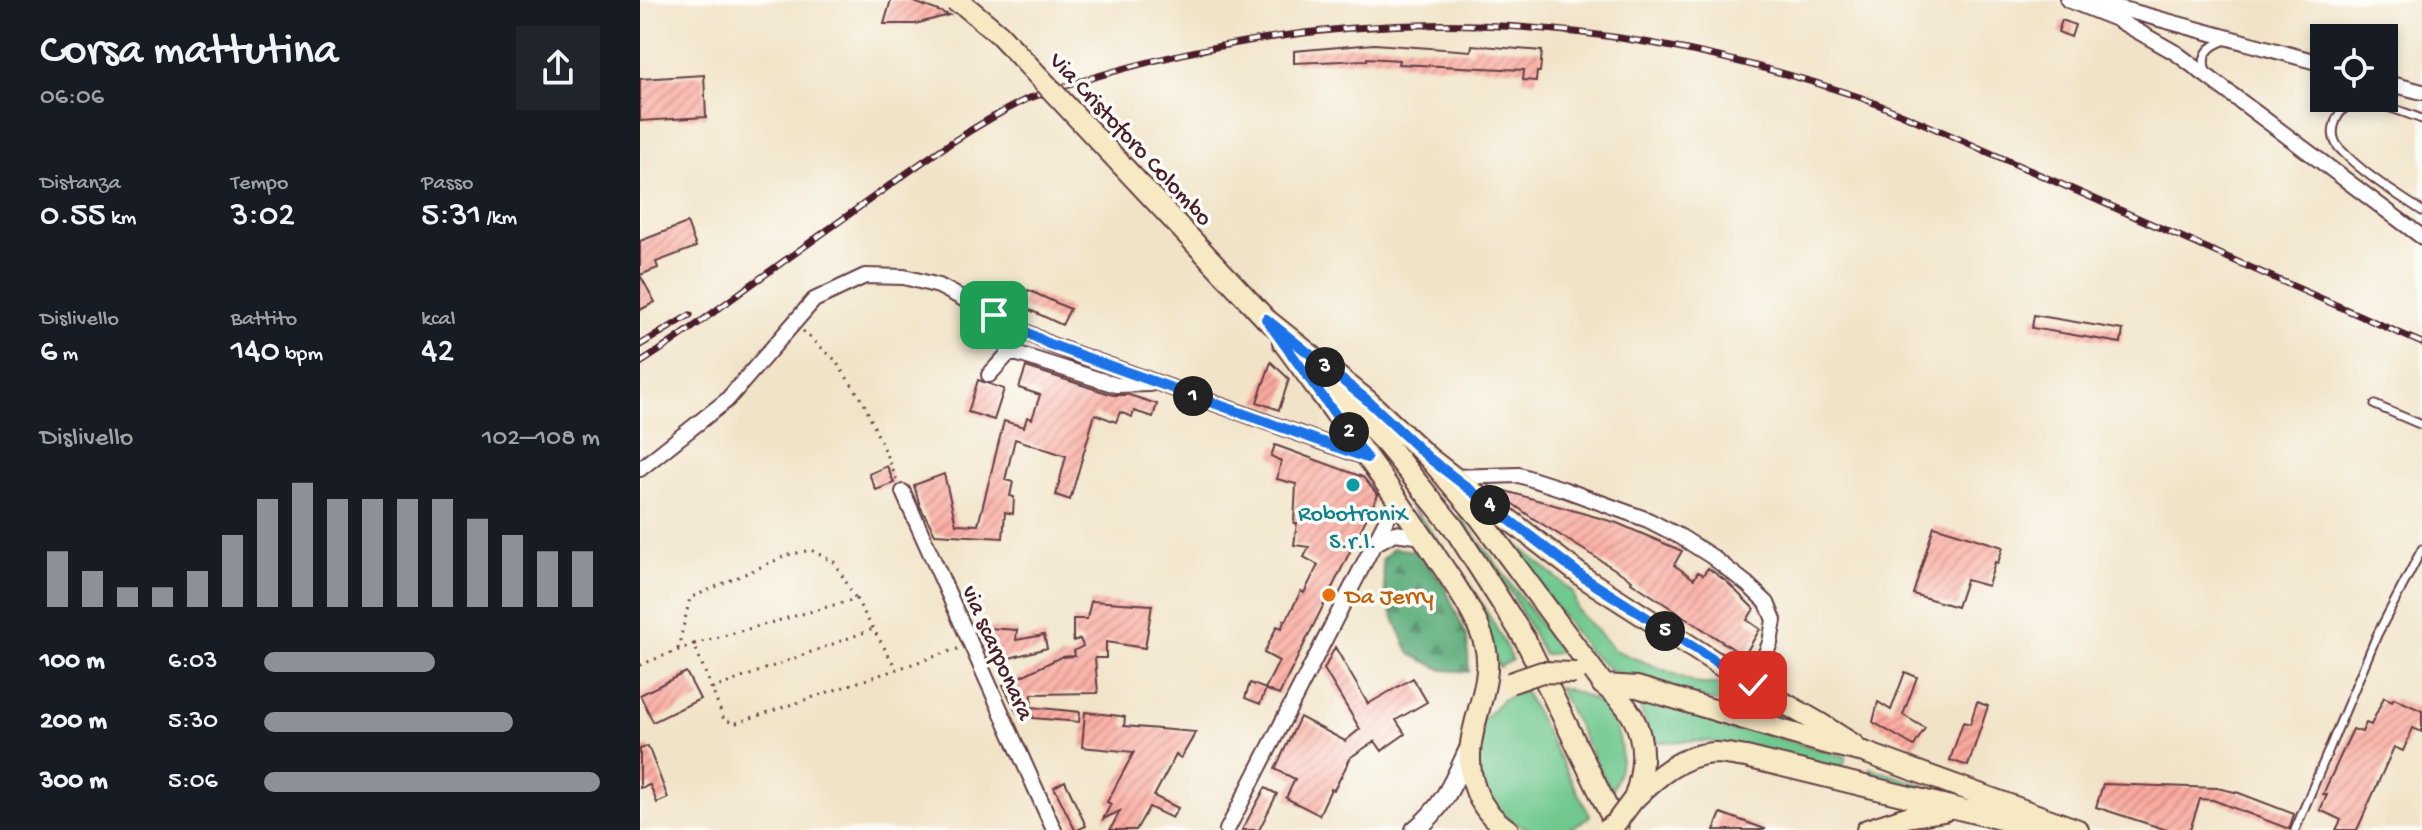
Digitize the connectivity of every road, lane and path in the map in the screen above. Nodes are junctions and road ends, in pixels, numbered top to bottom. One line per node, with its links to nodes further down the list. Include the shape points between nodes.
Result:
1 (952, 0): 16 (main road, Via Cristoforo Colombo, bridge, via 999,34)
2 (2068, 0): 6 (street, via 2148,35)
3 (2090, 0): 4 (street)
4 (2241, 40): 5 (street); 6 (lane, via 2210,47 2203,60)
5 (2310, 60)
6 (2209, 78): 13 (street)
7 (2398, 86): 8 (street)
8 (2422, 92)
9 (2398, 109): 11 (lane)
10 (2341, 112): 12 (lane, via 2332,133 2339,150)
11 (2422, 119)
12 (2352, 160): 13 (lane); 14 (lane)
13 (2339, 175): 15 (street)
14 (2422, 211)
15 (2422, 237)
16 (1266, 319): 22 (main road); 23 (main road); 51 (main road, via 1387,445 1454,528 1526,641)
17 (794, 323): 19 (street, via 814,300 865,276 904,277 939,286 1049,344); 24 (street, via 727,400); 26 (path, via 834,359 863,401)
18 (989, 375): 19 (street, via 1008,354 1018,354 1116,385)
19 (1161, 384): 22 (street)
20 (2375, 405): 21 (lane)
21 (2422, 425)
22 (1367, 458): 27 (main road)
23 (1429, 458): 25 (main road); 38 (main road)
24 (640, 469)
25 (1454, 477): 39 (main road, via 1586,579); 39 (street, via 1519,475 1648,520 1711,556 1767,603 1774,620)
26 (903, 492): 34 (street, via scarponara)
27 (1397, 499): 28 (main road); 29 (street)
28 (1423, 537): 29 (street, via 1395,533); 41 (main road, via 1464,599 1485,645)
29 (1374, 544): 47 (street)
30 (2422, 549): 55 (lane, via 2377,635)
31 (856, 599): 32 (path); 33 (path); 35 (path, via 834,562 811,550 788,555 690,598)
32 (873, 629): 37 (path); 40 (path)
33 (694, 644): 35 (path); 40 (path)
34 (971, 645): 37 (path); 46 (street, via scarponara)
35 (678, 651): 36 (path)
36 (640, 665)
37 (897, 669): 40 (path, via 736,723 724,720)
38 (1604, 685): 41 (main road, bridge, via 1576,673 1542,672 1510,683); 43 (main road, via 1637,687); 44 (main road, via 1628,709 1642,743 1642,773)
39 (1753, 685): 43 (main road)
40 (712, 689)
41 (1476, 722): 42 (main road)
42 (1468, 751): 48 (street, via 1446,798); 49 (main road, via 1479,802)
43 (1864, 752): 54 (main road)
44 (1633, 800): 45 (main road, via 1658,776 1713,753); 50 (main road, bridge)
45 (1954, 809): 52 (main road); 53 (main road)
46 (1054, 830)
47 (1227, 830)
48 (1415, 830)
49 (1508, 830)
50 (1606, 830)
51 (1618, 830)
52 (1867, 830)
53 (2045, 830)
54 (2078, 830)
55 (2295, 830)

